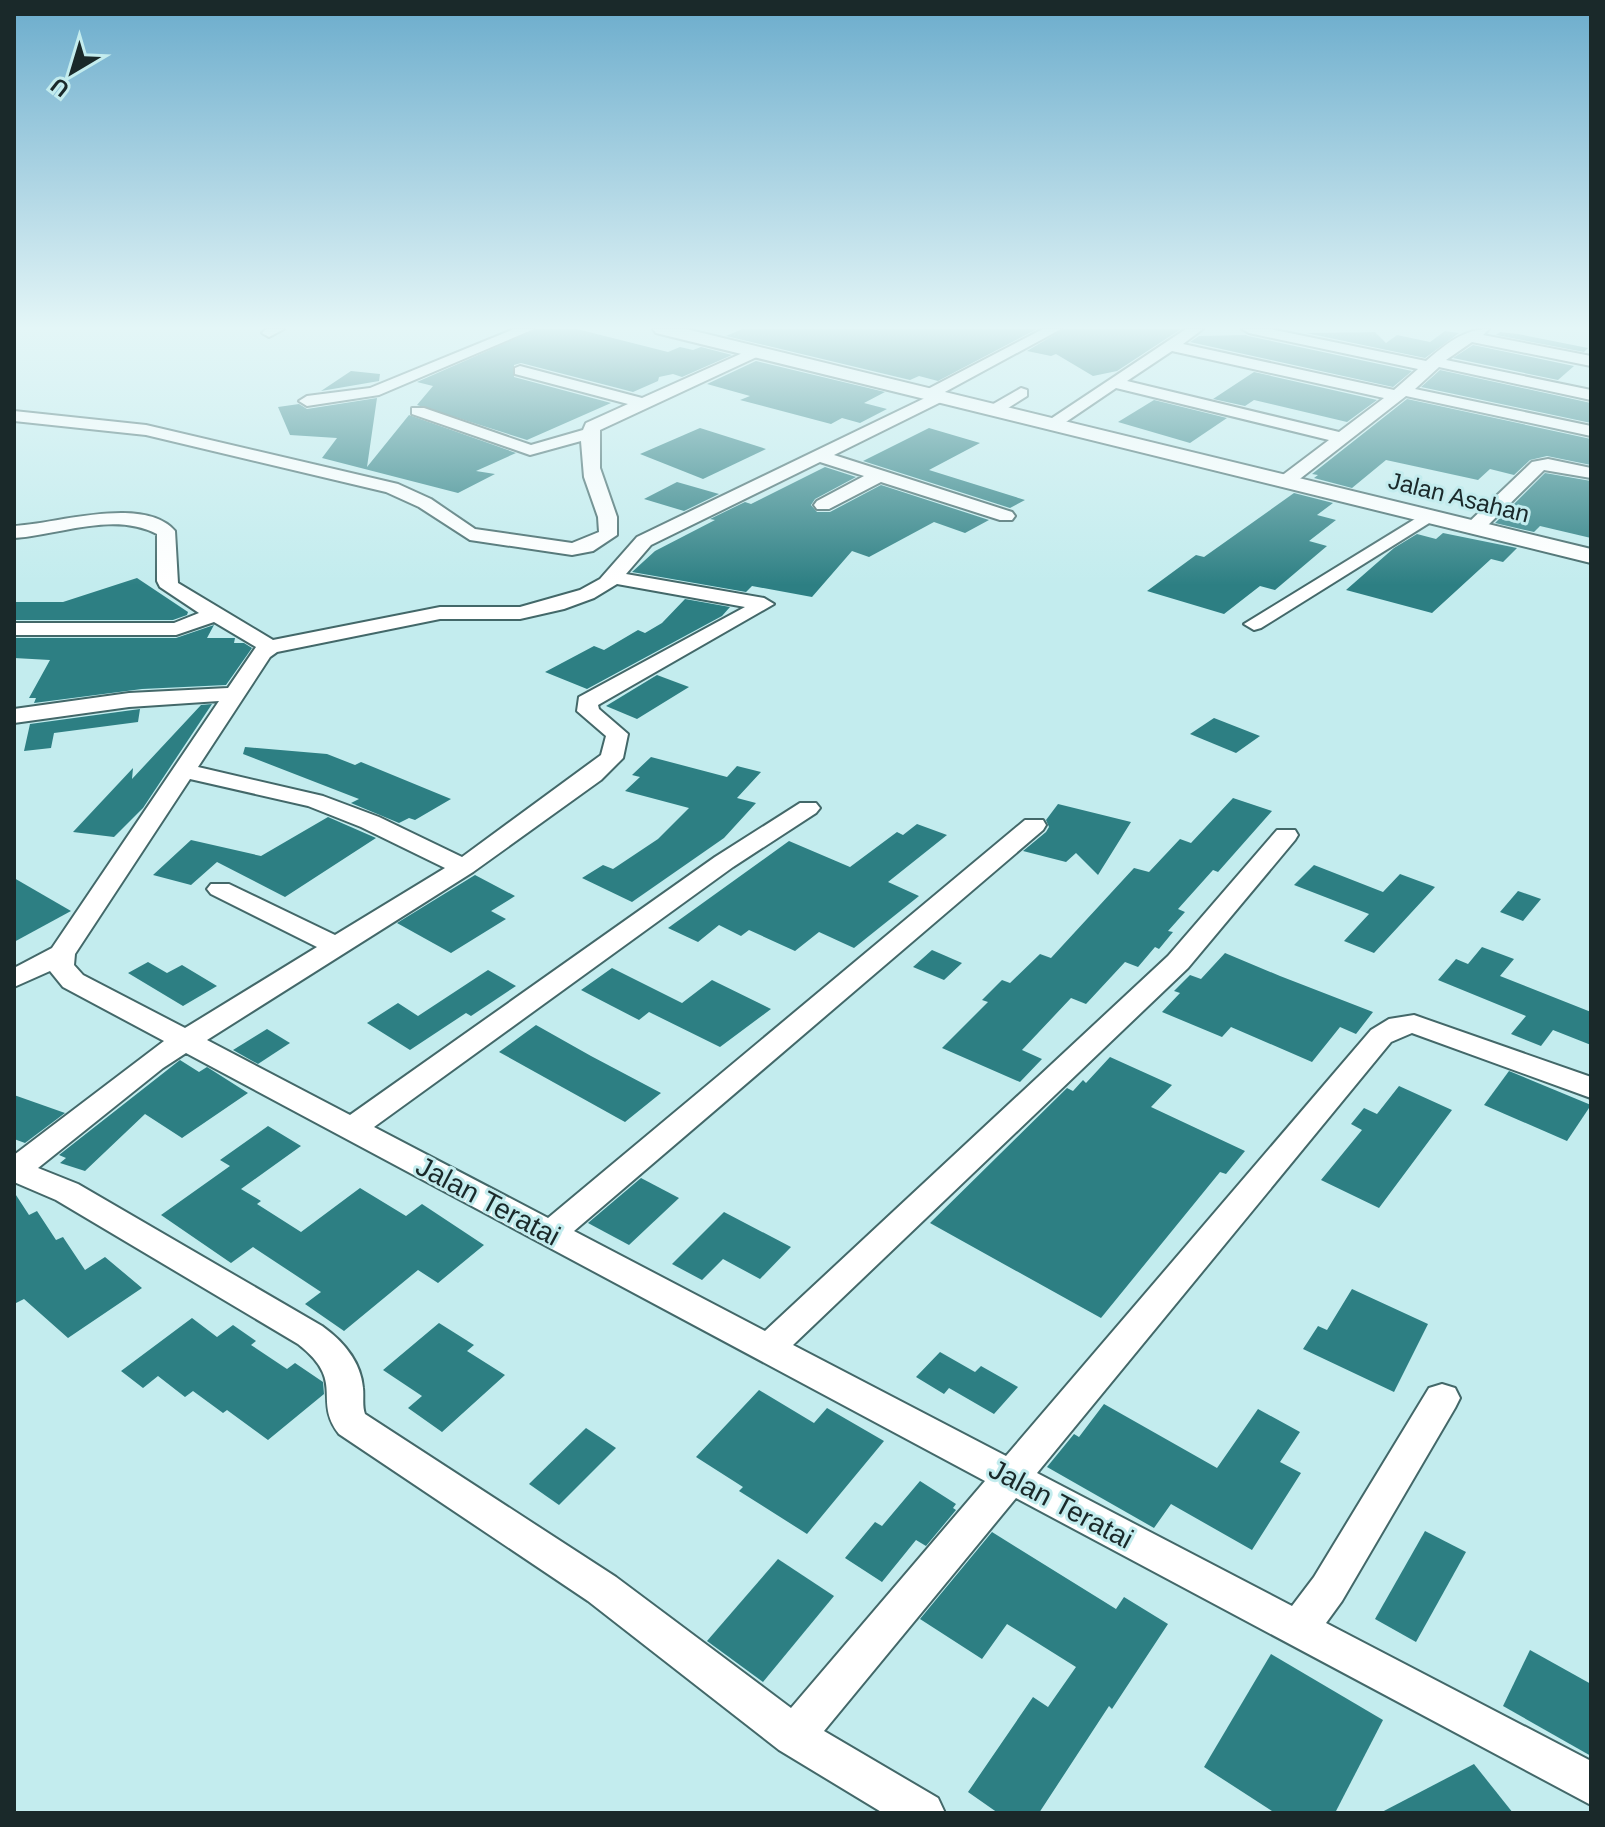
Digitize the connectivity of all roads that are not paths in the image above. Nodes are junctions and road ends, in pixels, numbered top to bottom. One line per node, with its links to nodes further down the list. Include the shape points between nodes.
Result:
1 (427, 414): 12 (street, via 530,450)
2 (615, 414): 12 (street, via 597,422)
3 (899, 414): 14 (street)
4 (1011, 414): 10 (main road, Jalan Asahan)
5 (1066, 414): 10 (street)
6 (1245, 414): 13 (street)
7 (1374, 414): 13 (street)
8 (1505, 414): 11 (street)
9 (14, 416): 12 (street, via 146,430 392,488 470,534 572,549 608,535 609,514 597,491)
10 (1051, 424): 17 (main road, Jalan Asahan)
11 (1591, 431)
12 (590, 433)
13 (1343, 438): 17 (street)
14 (819, 456): 16 (street); 24 (street)
15 (1591, 473): 21 (street, via 1538,466)
16 (880, 475): 18 (street); 19 (street)
17 (1286, 481): 20 (main road, Jalan Asahan)
18 (823, 505)
19 (1006, 516)
20 (1428, 516): 21 (main road, Jalan Asahan); 26 (street)
21 (1475, 527): 23 (main road, Jalan Asahan)
22 (14, 532): 25 (street, via 112,519 159,526 166,531 170,587)
23 (1591, 556)
24 (627, 560): 28 (street, via 587,594 545,608 440,613); 35 (street, via 764,604 587,702 588,711 617,734 618,747 608,764)
25 (216, 614): 27 (street, via 176,629); 28 (street)
26 (1254, 624)
27 (14, 629)
28 (270, 647): 29 (street)
29 (235, 694): 30 (street, via 129,700); 31 (street)
30 (14, 716)
31 (184, 771): 35 (street, via 315,801); 38 (street)
32 (808, 808): 42 (street, via 724,862)
33 (1034, 825): 44 (street)
34 (1286, 835): 45 (street, via 1178,962)
35 (464, 867): 37 (street)
36 (220, 889): 37 (street)
37 (336, 946): 40 (street)
38 (62, 954): 39 (street); 40 (street, Jalan Teratai, via 60,966 73,981)
39 (14, 979)
40 (185, 1040): 42 (street, Jalan Teratai); 43 (street)
41 (1591, 1088): 47 (street, via 1430,1027 1390,1029)
42 (352, 1128): 44 (street, Jalan Teratai)
43 (14, 1170): 49 (street, via 67,1192 310,1335 338,1360 346,1393 344,1411 352,1424 602,1589)
44 (550, 1234): 45 (street, Jalan Teratai)
45 (767, 1349): 47 (street, Jalan Teratai)
46 (1442, 1398): 48 (street, via 1328,1589)
47 (1012, 1478): 48 (street, Jalan Teratai); 49 (street)
48 (1298, 1629): 50 (street, Jalan Teratai)
49 (794, 1736): 51 (street)
50 (1591, 1784)
51 (923, 1813)

